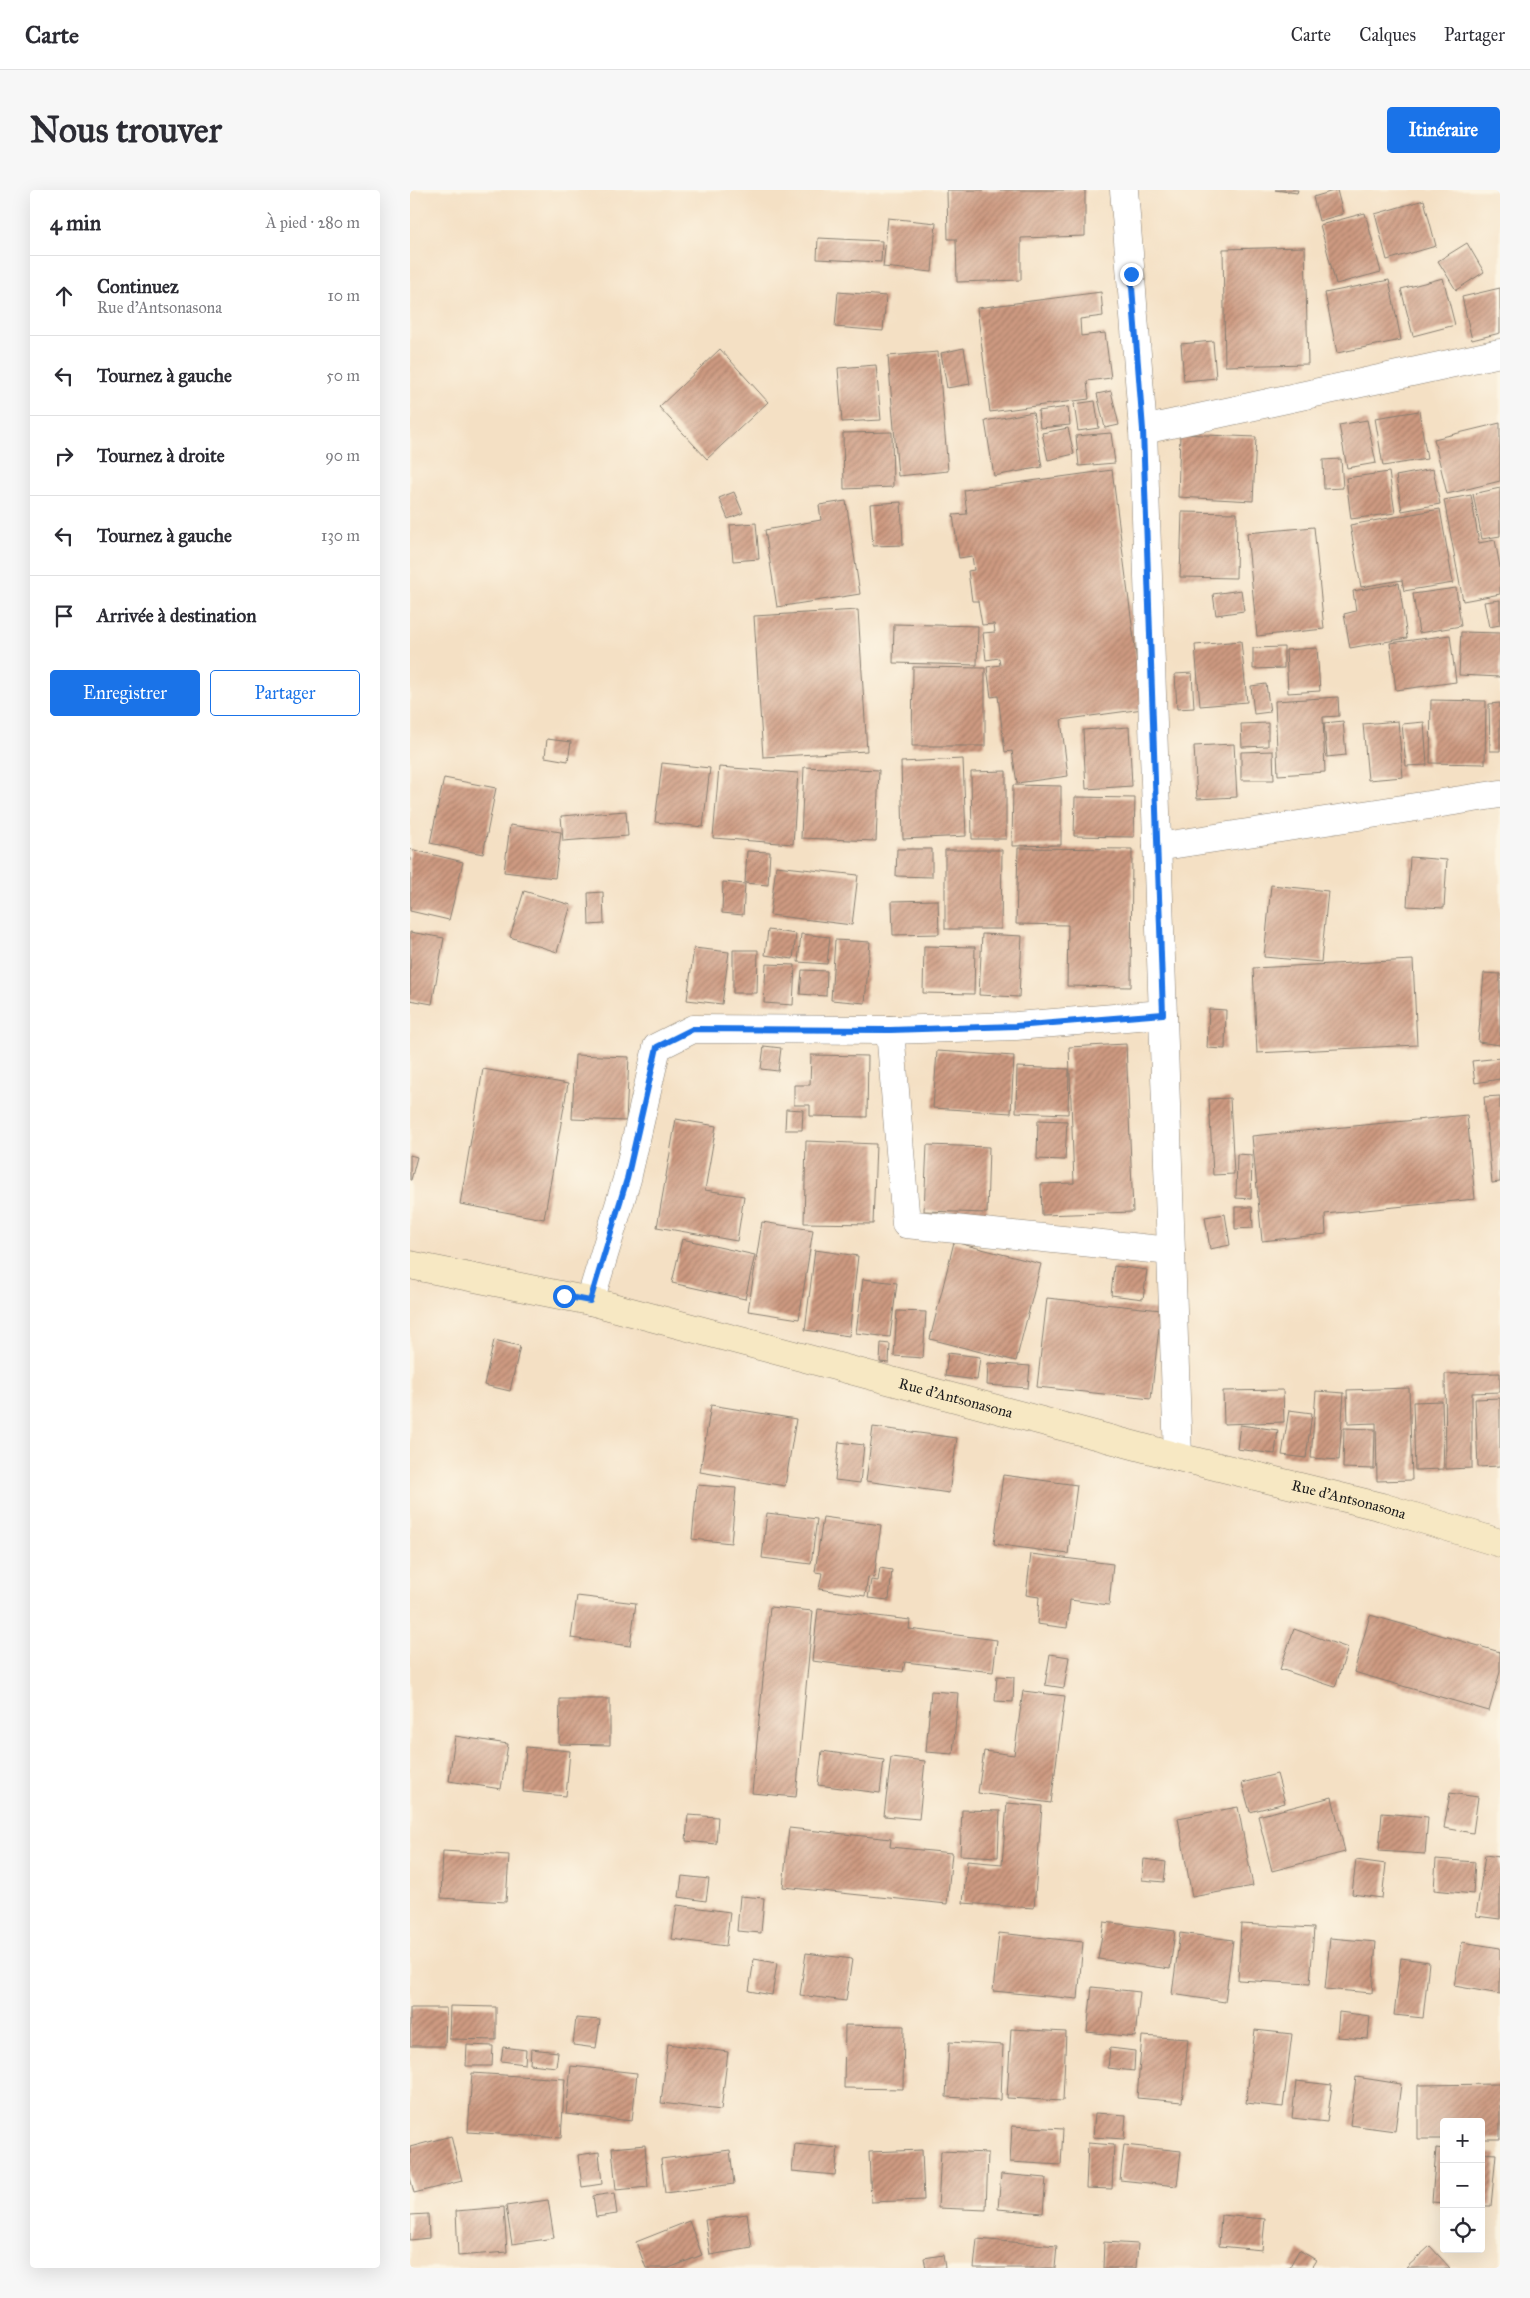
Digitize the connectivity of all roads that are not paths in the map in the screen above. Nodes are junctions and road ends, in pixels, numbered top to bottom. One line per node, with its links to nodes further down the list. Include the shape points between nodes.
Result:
1 (1124, 190): 3 (street)
2 (1500, 354): 3 (street)
3 (1143, 430): 5 (street)
4 (1500, 794): 5 (street)
5 (1158, 848): 6 (street)
6 (1163, 1014): 7 (street, via 1016,1026); 8 (street)
7 (890, 1030): 8 (street, via 906,1224); 10 (street, via 693,1029 657,1047 627,1179)
8 (1171, 1251): 11 (street)
9 (410, 1265): 10 (street, Rue d'Antsonasona)
10 (590, 1301): 11 (street, Rue d'Antsonasona)
11 (1178, 1457): 12 (street, Rue d'Antsonasona, via 1382,1507)
12 (1500, 1543)

